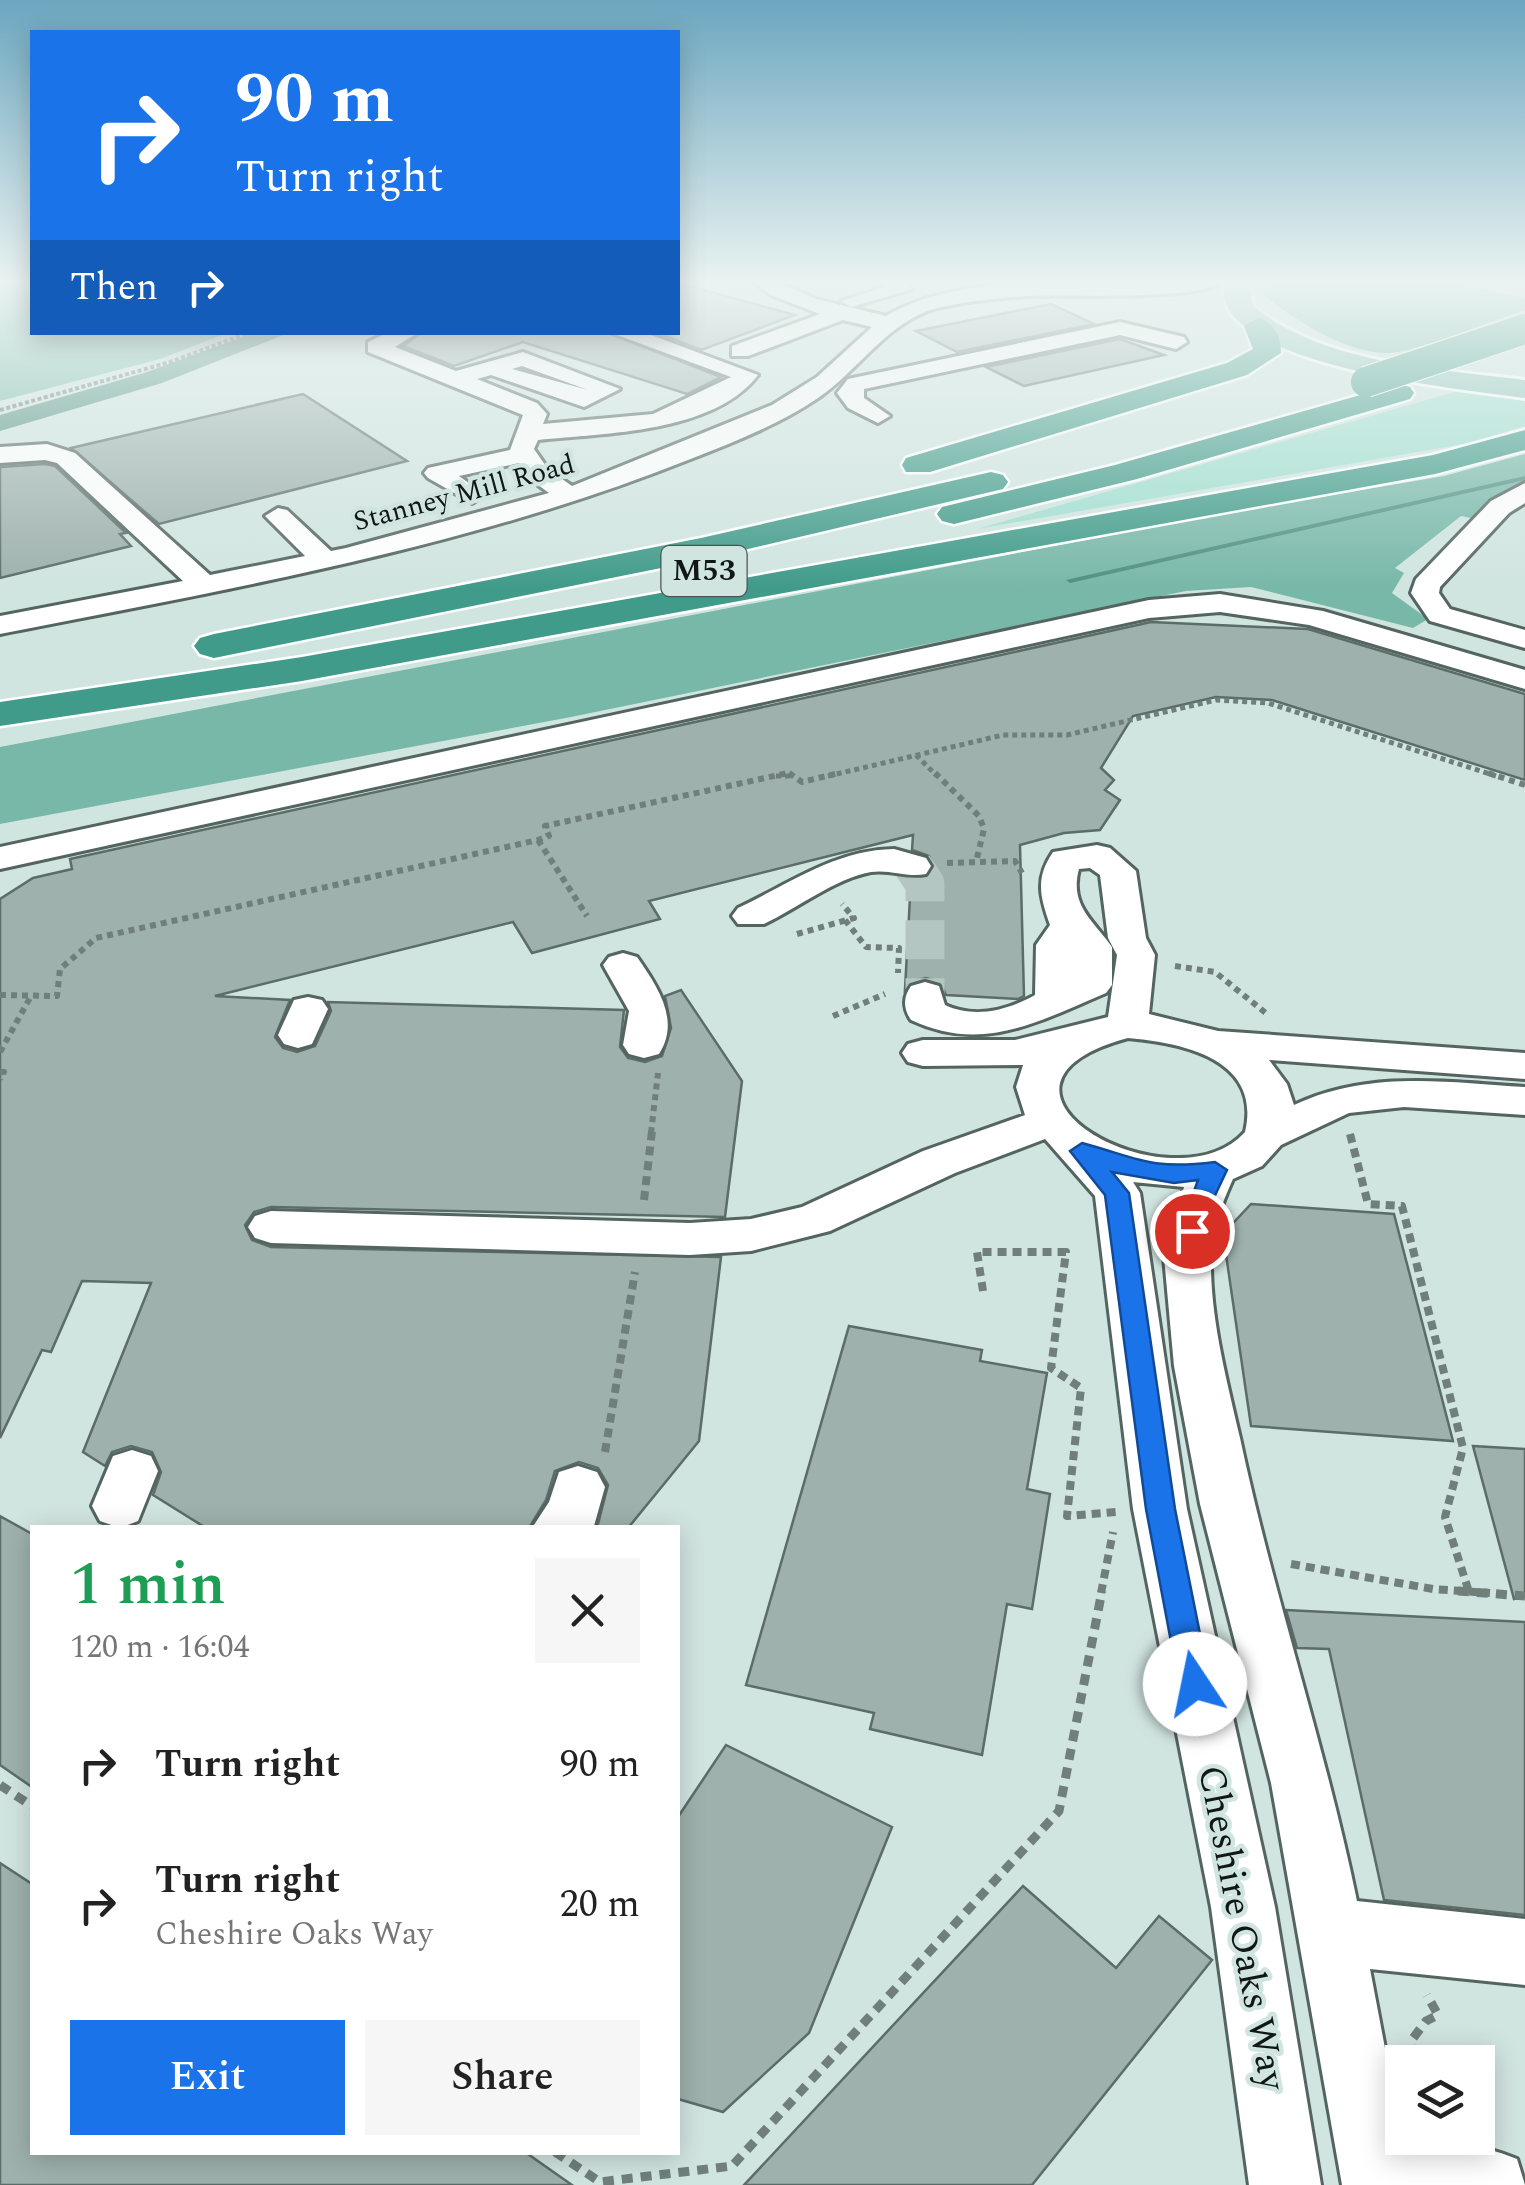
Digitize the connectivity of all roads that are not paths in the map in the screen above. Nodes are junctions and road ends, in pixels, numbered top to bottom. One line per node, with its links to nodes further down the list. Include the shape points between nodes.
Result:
1 (471, 384): 15 (street, via 536,414)
2 (594, 384): 12 (street, via 608,389 584,400)
3 (738, 384): 15 (street, via 657,421)
4 (821, 384): 19 (street, Stanney Mill Road, via 774,413)
5 (856, 384): 13 (street, via 849,393)
6 (1189, 384): 25 (highway, via 742,515)
7 (1391, 384): 10 (highway, M53, bridge)
8 (1395, 384): 10 (highway, M53)
9 (1498, 384): 11 (main road)
10 (1383, 387): 25 (highway, M53, via 828,523); 28 (highway, M53, via 1124,472 855,538)
11 (1525, 389)
12 (615, 410)
13 (878, 416)
14 (1525, 440): 28 (highway, via 1434,464 302,668)
15 (527, 443): 18 (street, via 437,473); 19 (street, via 539,474)
16 (0, 455): 22 (street, via 47,452 66,458)
17 (1525, 491): 24 (street, via 1487,520 1425,593 1440,615)
18 (472, 494)
19 (569, 496): 21 (street, Stanney Mill Road)
20 (278, 516): 21 (street)
21 (324, 559): 22 (street, Stanney Mill Road)
22 (203, 584): 23 (street, Stanney Mill Road)
23 (0, 625)
24 (1525, 639)
25 (235, 642): 27 (highway, M53)
26 (1525, 680): 29 (street, via 1312,616 1220,603 1149,608)
27 (0, 686)
28 (0, 713)
29 (0, 858)
30 (923, 865): 31 (street, via 890,858 826,873 793,898)
31 (750, 916)
32 (623, 965): 36 (street, via 649,1011)
33 (925, 994): 34 (street, via 925,1012 973,1024 1032,1014 1092,985 1093,946 1064,910 1058,870 1066,860 1097,856 1118,871 1135,962)
34 (1126, 1025): 35 (street, via 1175,1029); 37 (street)
35 (1219, 1044): 39 (street); 41 (street, via 1258,1076 1271,1100)
36 (644, 1045)
37 (1061, 1046): 38 (street); 42 (street, via 1039,1074 1038,1098)
38 (923, 1052)
39 (1525, 1066)
40 (1525, 1100): 41 (street, via 1404,1093 1349,1099)
41 (1266, 1135): 43 (street, via 1251,1153)
42 (1065, 1136): 43 (street, via 1133,1171); 44 (street, via 939,1162 814,1220 751,1235 690,1239); 48 (street, Cheshire Oaks Way, via 1117,1193 1139,1510 1244,1907)
43 (1215, 1170): 45 (street, via 1186,1257 1199,1366)
44 (270, 1227)
45 (1332, 1929): 46 (street); 47 (street)
46 (1525, 1952)
47 (1376, 2174): 49 (street)
48 (1285, 2185)
49 (1491, 2185)

